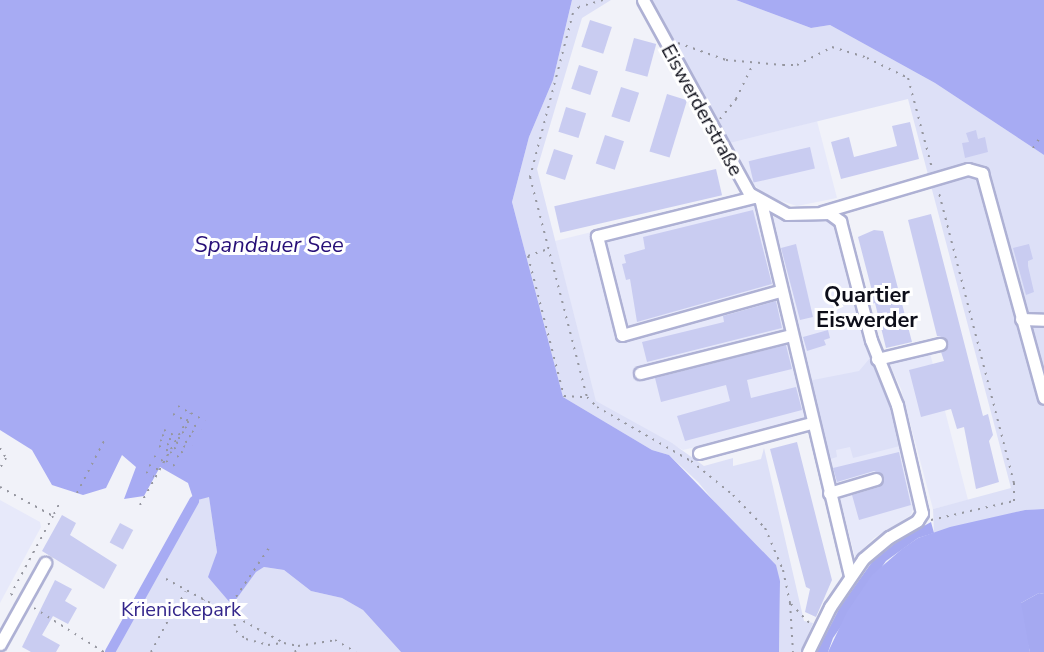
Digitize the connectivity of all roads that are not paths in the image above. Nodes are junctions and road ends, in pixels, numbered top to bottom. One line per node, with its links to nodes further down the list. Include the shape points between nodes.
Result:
1 (643, 0): 2 (street, Eiswerderstraße, via 739,177)
2 (757, 199): 3 (street, via 787,214); 4 (street); 4 (street, via 597,236 622,335)
3 (821, 212): 5 (street, via 968,169 982,173); 9 (street, via 835,215 844,229)
4 (780, 291): 7 (street)
5 (1021, 319): 6 (street); 11 (street)
6 (1044, 320)
7 (791, 335): 10 (street); 12 (street)
8 (940, 344): 9 (street)
9 (877, 359): 17 (street, via 894,395 922,513 875,547)
10 (640, 373)
11 (1044, 398)
12 (811, 423): 13 (street); 15 (street)
13 (699, 453)
14 (876, 479): 15 (street)
15 (829, 493): 17 (street)
16 (45, 563): 18 (street)
17 (850, 576): 19 (street)
18 (0, 644)
19 (808, 652)

